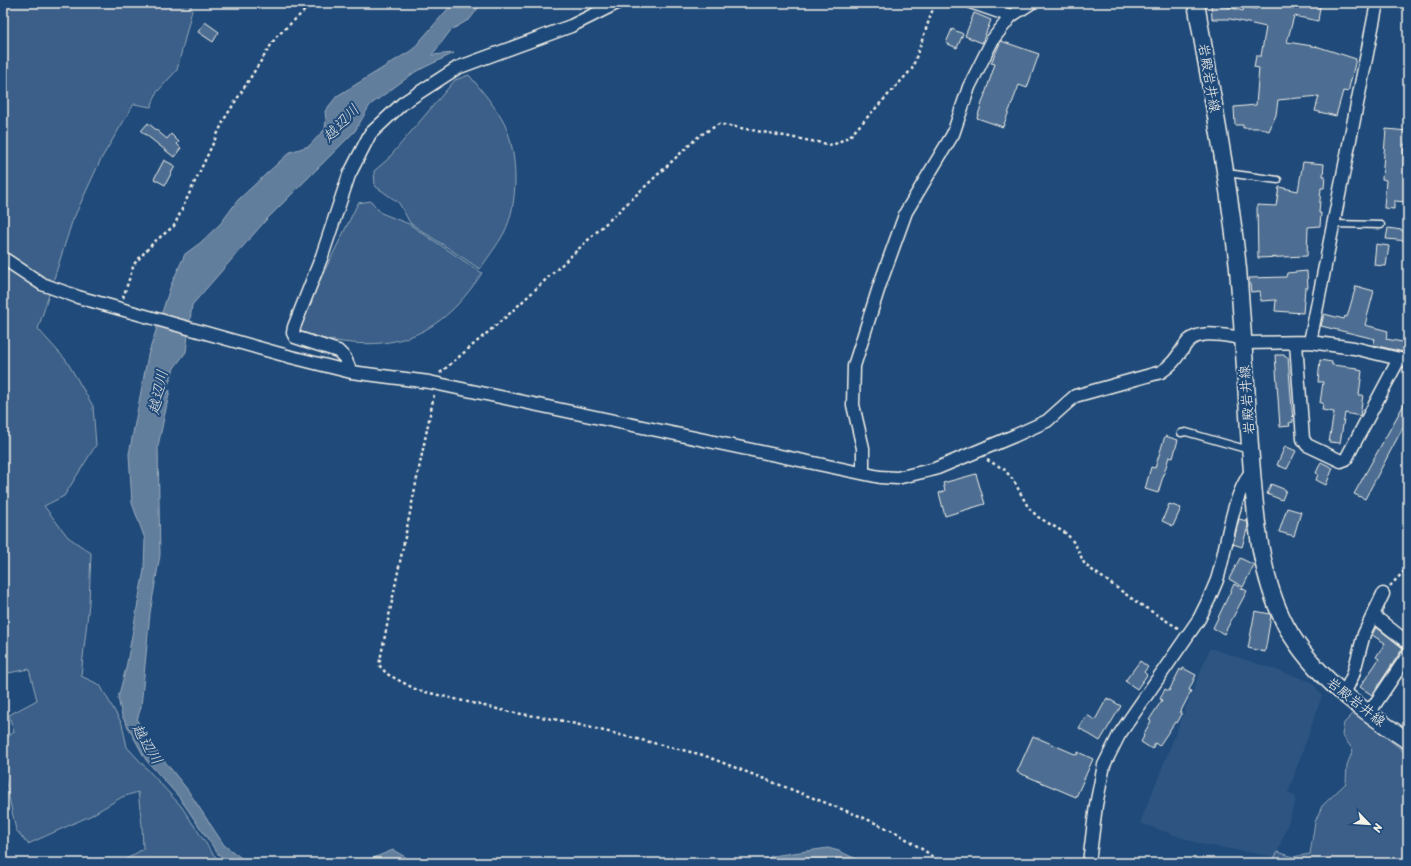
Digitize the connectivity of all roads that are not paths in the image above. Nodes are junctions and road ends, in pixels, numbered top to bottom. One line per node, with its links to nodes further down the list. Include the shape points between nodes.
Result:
1 (617, 3): 16 (street, via 571,26 456,68 403,103 370,134 349,175 293,333 295,337 338,351 345,358)
2 (973, 3): 6 (street)
3 (1031, 3): 6 (street)
4 (1196, 3): 7 (main road, 岩殿岩井線)
5 (1377, 3): 9 (street)
6 (1011, 16): 20 (street, via 994,39 969,87 953,134 906,212 854,366 853,405 863,448)
7 (1225, 173): 8 (lane); 12 (main road, 岩殿岩井線, via 1237,263)
8 (1278, 180)
9 (1334, 224): 10 (lane); 13 (street)
10 (1380, 225)
11 (3, 258): 16 (street, via 42,284 119,309)
12 (1243, 341): 14 (street); 18 (main road, 岩殿岩井線); 20 (street, via 1205,334 1194,337 1187,342 1171,366 1161,372 1075,396 1047,420 935,469 897,478)
13 (1310, 342): 14 (street); 15 (street, via 1354,348)
14 (1296, 343): 15 (street, via 1303,439 1307,445 1341,461 1346,459)
15 (1404, 360)
16 (351, 372): 20 (street, via 433,384)
17 (1181, 433): 18 (lane, via 1186,432)
18 (1251, 450): 19 (main road, 岩殿岩井線)
19 (1252, 470): 25 (main road, 岩殿岩井線, via 1266,576 1275,602 1296,642 1325,678); 28 (street, via 1240,490 1212,592 1199,619 1119,735 1104,765)
20 (863, 473)
21 (1383, 594): 22 (street)
22 (1373, 615): 23 (street); 25 (street)
23 (1408, 643)
24 (1408, 655): 26 (street)
25 (1344, 694): 26 (main road, 岩殿岩井線)
26 (1369, 713): 27 (main road, 岩殿岩井線)
27 (1408, 741)
28 (1089, 863)

